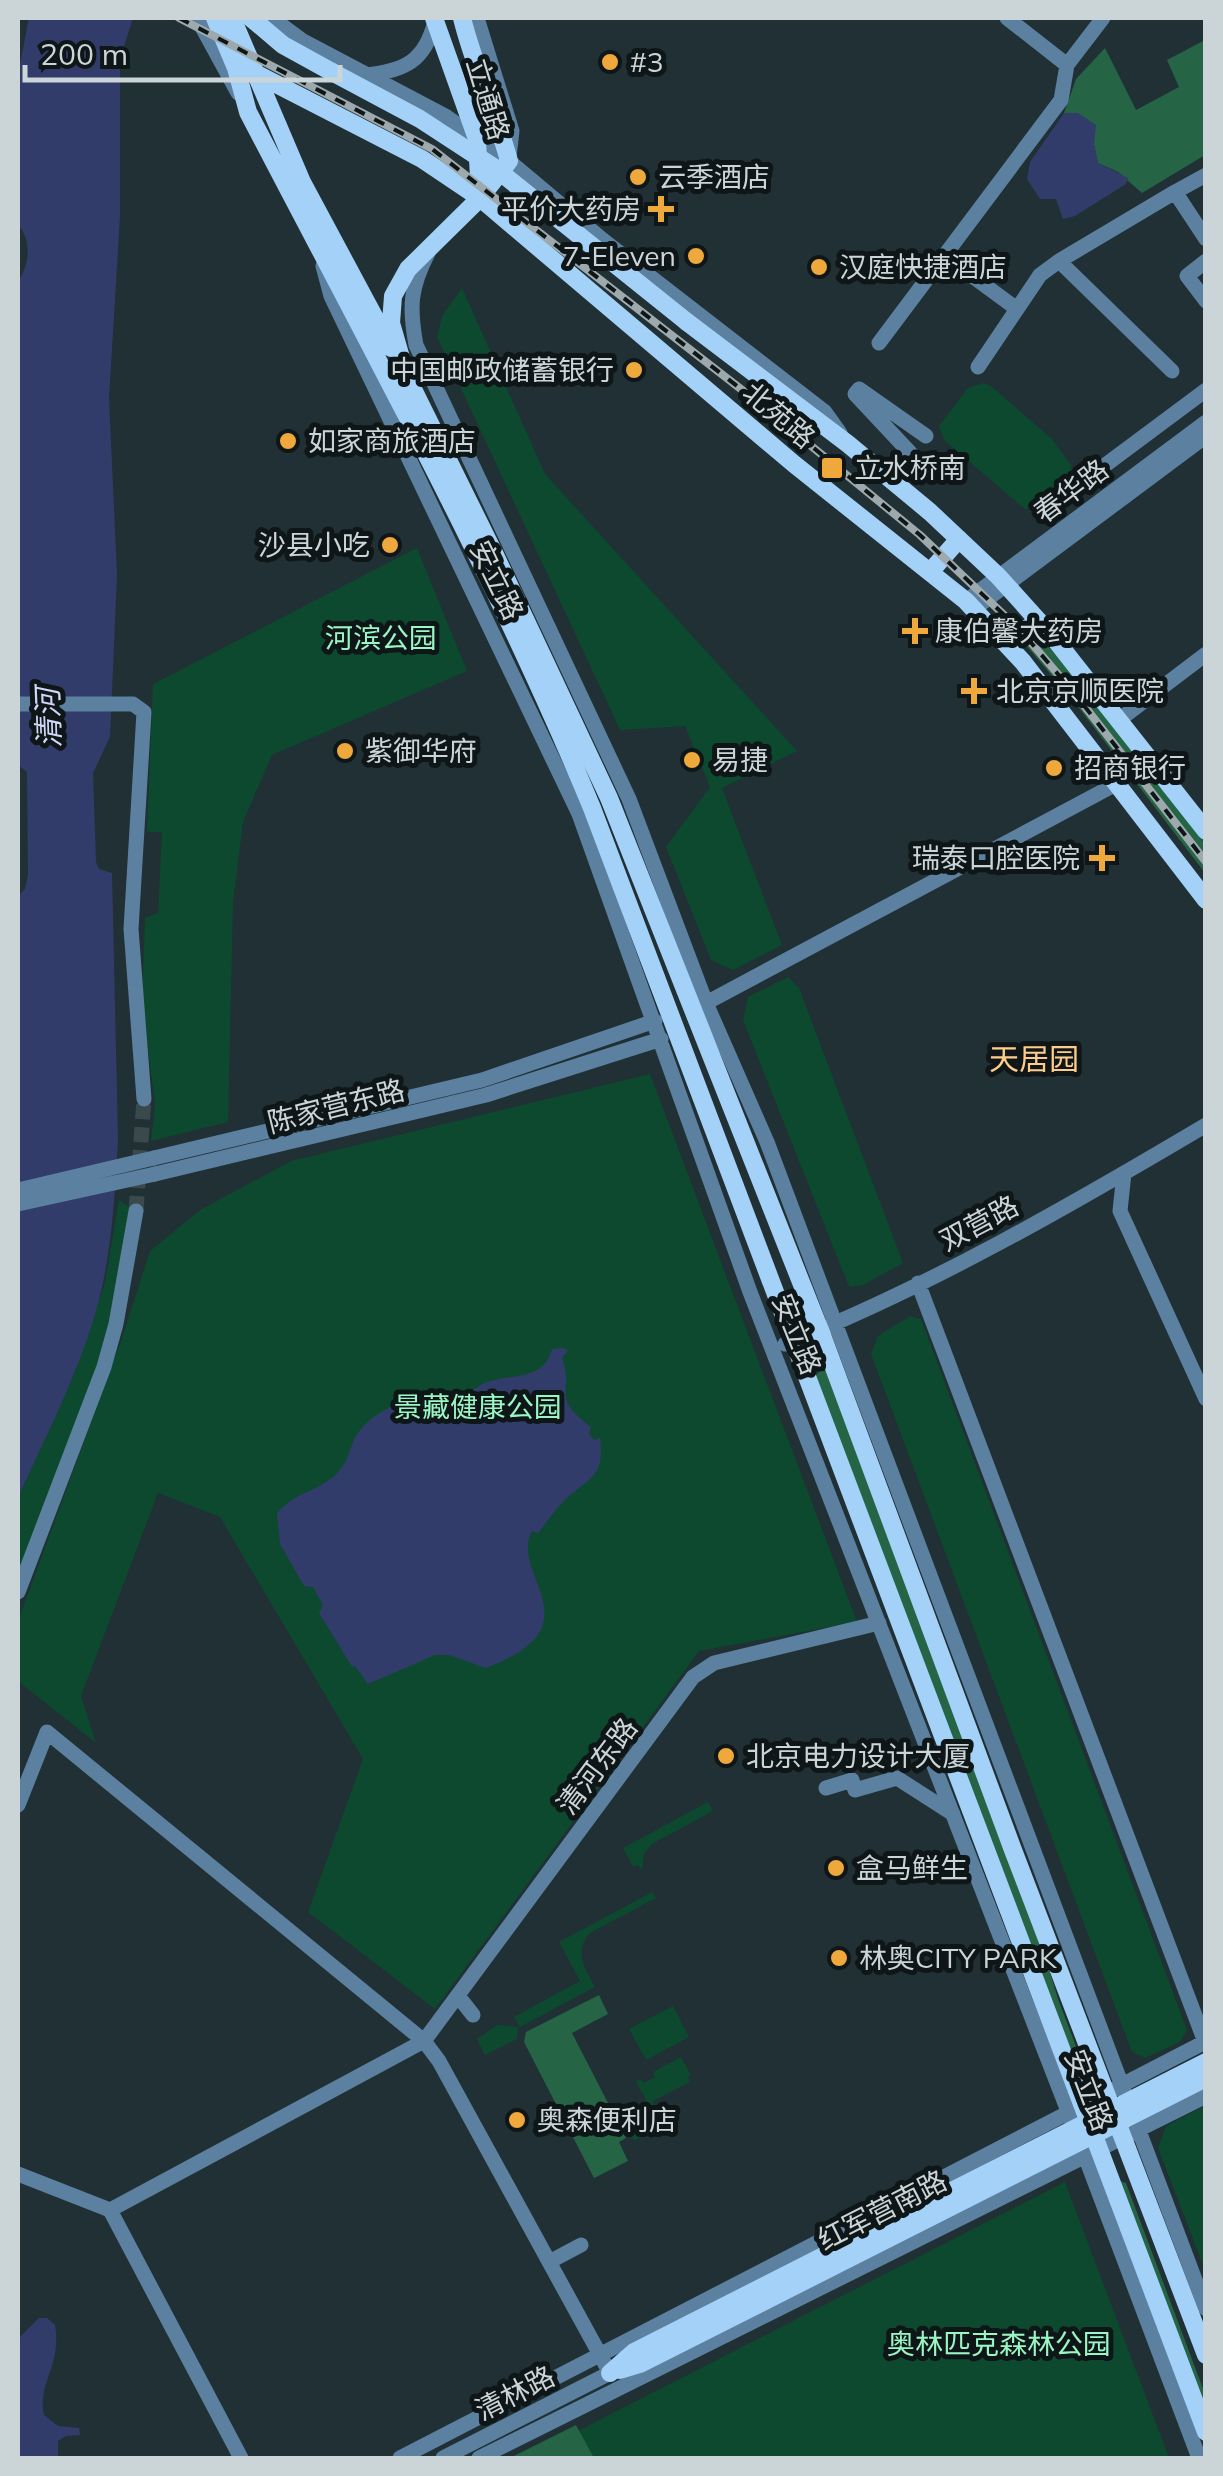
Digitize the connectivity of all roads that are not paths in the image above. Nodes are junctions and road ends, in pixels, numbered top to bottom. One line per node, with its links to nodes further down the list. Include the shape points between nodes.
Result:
1 (197, 18): 12 (street, 安立路)
2 (207, 18): 12 (main road)
3 (215, 18): 14 (main road, 安立路)
4 (232, 18): 14 (main road, 安立路)
5 (250, 18): 38 (main road, 北苑路, bridge, via 283,45 495,168)
6 (272, 18): 15 (street, 北苑路)
7 (462, 18): 18 (main road, 立通路)
8 (477, 18): 18 (street, via 512,131)
9 (1007, 18): 13 (street)
10 (1103, 18): 13 (street)
11 (435, 19): 15 (street, via 428,46 401,69); 17 (main road, 立通路)
12 (210, 42): 16 (street, 安立路)
13 (1067, 65): 25 (street, via 1061,100)
14 (244, 70): 16 (main road, 安立路); 21 (main road, 北苑路, via 422,159); 33 (main road, 安立路)
15 (365, 75): 17 (street, 北苑路)
16 (248, 112): 23 (main road, 安立路)
17 (477, 138): 18 (street, 北苑路); 21 (main road, 立通路)
18 (509, 162): 21 (main road, 安立路); 38 (street, 北苑路, via 825,412)
19 (1206, 175): 20 (street)
20 (1176, 192): 22 (street); 27 (street)
21 (480, 198): 24 (main road, 安立路); 42 (main road, 北苑路)
22 (1206, 238)
23 (316, 243): 54 (street, 安立路, via 339,314 579,814); 67 (main road, 安立路, via 480,560 562,738)
24 (430, 250): 33 (main road, 安立路, via 408,269 393,296 391,323); 53 (street, 安立路, via 415,278 410,311 416,345 629,799)
25 (944, 256): 29 (street); 30 (street)
26 (1206, 261): 28 (street, via 1187,276)
27 (1059, 262): 29 (street, via 1040,275); 32 (street)
28 (1206, 301)
29 (1017, 310): 31 (street)
30 (879, 344)
31 (978, 368)
32 (1172, 371)
33 (406, 375): 66 (main road, 安立路, via 609,798)
34 (1206, 390): 40 (street, via 1100,469)
35 (1206, 422): 43 (street, 春华路)
36 (926, 436): 39 (street, via 859,389 854,394 940,476)
37 (1206, 436): 43 (street, 春华路)
38 (848, 444): 41 (main road, 北苑路)
39 (959, 464)
40 (1084, 473)
41 (959, 539): 42 (main road); 43 (main road, 北苑路)
42 (930, 572): 44 (main road, 北苑路)
43 (1002, 580): 44 (street, 春华路); 45 (main road, 北苑路)
44 (970, 605): 46 (main road, 北苑路)
45 (1038, 620): 46 (main road); 49 (main road, 北苑路)
46 (1008, 644): 50 (main road, 北苑路)
47 (1206, 654): 49 (street)
48 (18, 704): 56 (street, via 133,704 144,712 131,929)
49 (1119, 720): 51 (main road, 北苑路)
50 (1118, 784): 52 (main road, 北苑路); 53 (street)
51 (1206, 830)
52 (1206, 900)
53 (706, 1003): 66 (street, 安立路, via 768,1142)
54 (655, 1020): 55 (street, 安立路); 58 (street, 陈家营东路, via 482,1080)
55 (661, 1039): 58 (street, 陈家营东路, via 486,1095); 68 (street, 安立路)
56 (144, 1099)
57 (1206, 1125): 59 (street, 双营路)
58 (154, 1166): 60 (street, 陈家营东路, bridge); 62 (street, 陈家营东路, bridge)
59 (1124, 1173): 61 (street, 双营路); 64 (street)
60 (18, 1190)
61 (1088, 1194): 64 (street); 65 (street, 双营路)
62 (18, 1204)
63 (136, 1211): 70 (street, via 104,1367)
64 (1120, 1211): 69 (street)
65 (918, 1282): 66 (street, 双营路); 78 (street)
66 (828, 1326): 67 (street, 双营路); 82 (main road, 安立路)
67 (792, 1342): 68 (street, 双营路); 83 (main road, 安立路)
68 (770, 1349): 71 (street, 安立路)
69 (1206, 1399)
70 (18, 1592)
71 (879, 1623): 74 (street, 安立路); 77 (street, 清河东路, via 714,1662 693,1677)
72 (826, 1788): 74 (street, via 852,1780 855,1790 897,1778)
73 (18, 1806): 77 (street, via 47,1732)
74 (953, 1814): 83 (street, 安立路)
75 (462, 2001): 76 (street)
76 (473, 2014)
77 (424, 2041): 85 (street); 87 (street)
78 (1206, 2042): 82 (street)
79 (1206, 2062): 82 (main road, 红军营南路)
80 (1206, 2078): 82 (main road, 红军营南路)
81 (1206, 2096): 82 (street)
82 (1122, 2112): 83 (main road, 红军营南路); 83 (street); 88 (street, 安立路); 90 (main road, 安立路)
83 (1084, 2131): 89 (street); 91 (main road, 红军营南路); 91 (main road, 红军营南路, via 919,2206 634,2352); 92 (main road, 安立路); 96 (street); 97 (street, 安立路)
84 (18, 2174): 85 (street)
85 (110, 2210): 93 (street)
86 (581, 2244): 87 (street)
87 (549, 2262): 89 (street)
88 (1206, 2309)
89 (600, 2354): 91 (street); 94 (street)
90 (1206, 2354)
91 (610, 2374): 95 (street, 清林路)
92 (1206, 2432)
93 (241, 2458)
94 (400, 2458)
95 (442, 2458)
96 (479, 2458)
97 (1198, 2458)

